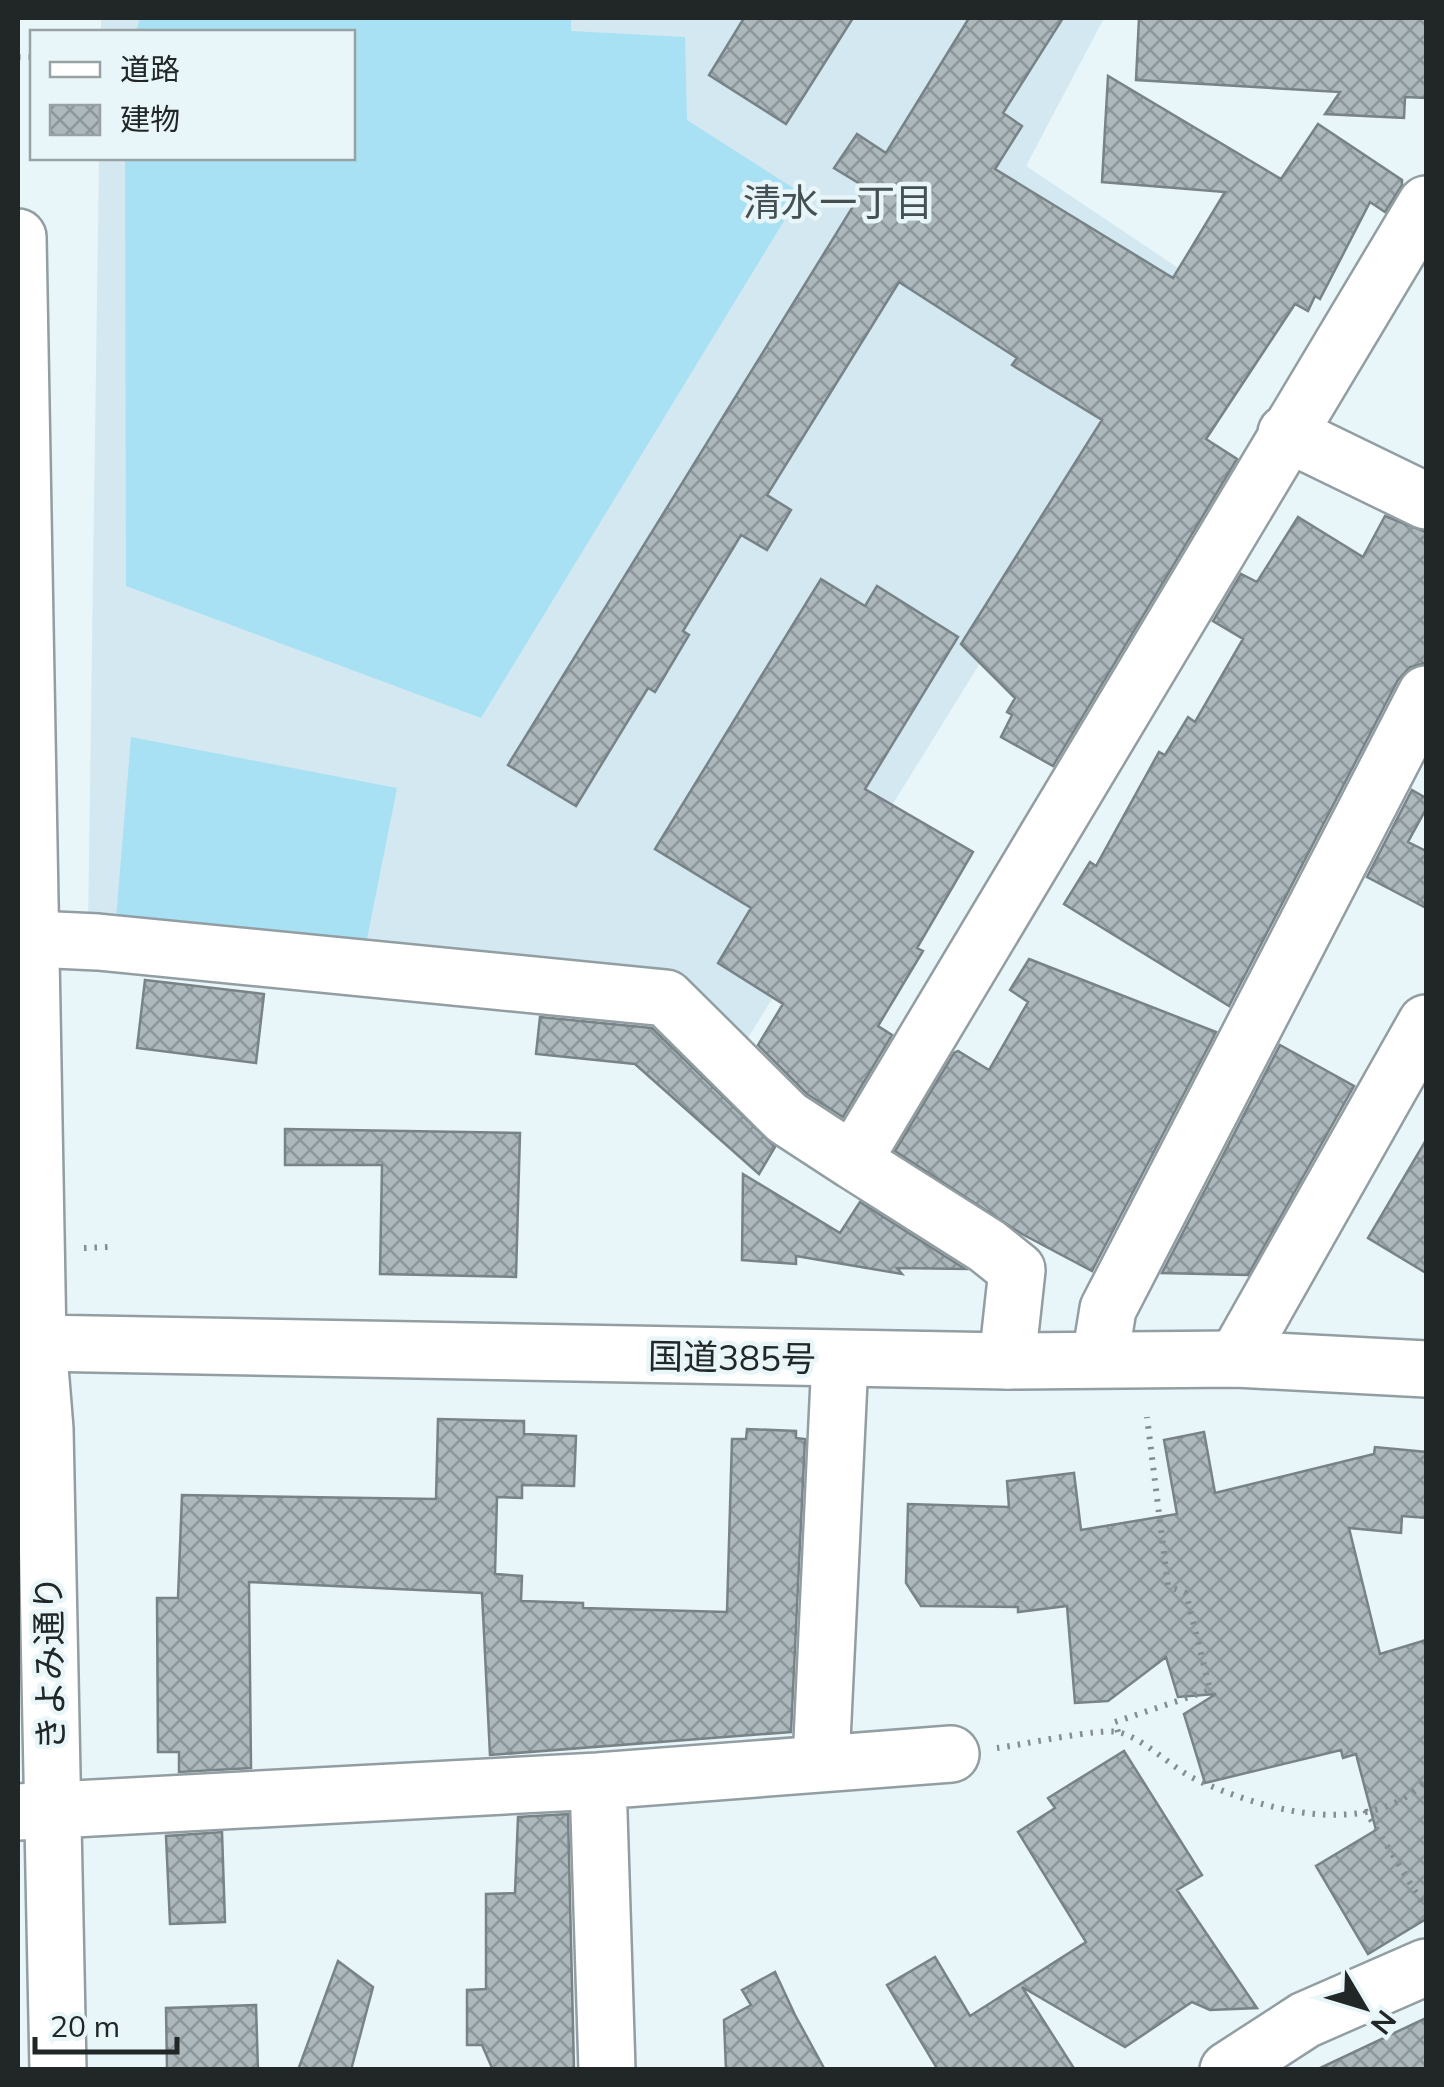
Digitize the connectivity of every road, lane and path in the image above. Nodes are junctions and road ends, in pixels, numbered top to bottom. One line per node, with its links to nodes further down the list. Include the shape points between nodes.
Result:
1 (1426, 204): 3 (main road)
2 (18, 236): 6 (main road, きよみ通り)
3 (1286, 433): 4 (main road); 9 (main road)
4 (1426, 501)
5 (1426, 694): 11 (main road, via 1108,1308)
6 (24, 881): 7 (main road, きよみ通り)
7 (33, 939): 9 (main road, via 666,998 788,1118); 10 (main road, きよみ通り)
8 (1426, 1023): 13 (main road)
9 (853, 1161): 14 (main road, via 1018,1270)
10 (28, 1342): 12 (main road, 国道385号); 23 (main road, きよみ通り, via 44,1430)
11 (1100, 1358): 13 (main road, 国道385号); 14 (main road, 国道385号)
12 (840, 1359): 14 (main road, 国道385号); 19 (main road)
13 (1236, 1359): 15 (main road, 国道385号)
14 (1007, 1361)
15 (1426, 1369)
16 (1146, 1417): 17 (path, via 1168,1586 1186,1593 1210,1690 1115,1722)
17 (1118, 1732): 18 (path); 22 (path, via 1196,1780 1284,1810 1335,1818)
18 (950, 1754): 19 (main road)
19 (821, 1762): 20 (main road)
20 (598, 1781): 23 (main road); 27 (main road)
21 (1426, 1781): 22 (path, via 1413,1794)
22 (1364, 1810): 24 (path)
23 (35, 1811): 26 (main road, きよみ通り)
24 (1426, 1909)
25 (1426, 1967): 28 (main road, via 1305,2020)
26 (58, 2070)
27 (607, 2070)
28 (1228, 2070)

